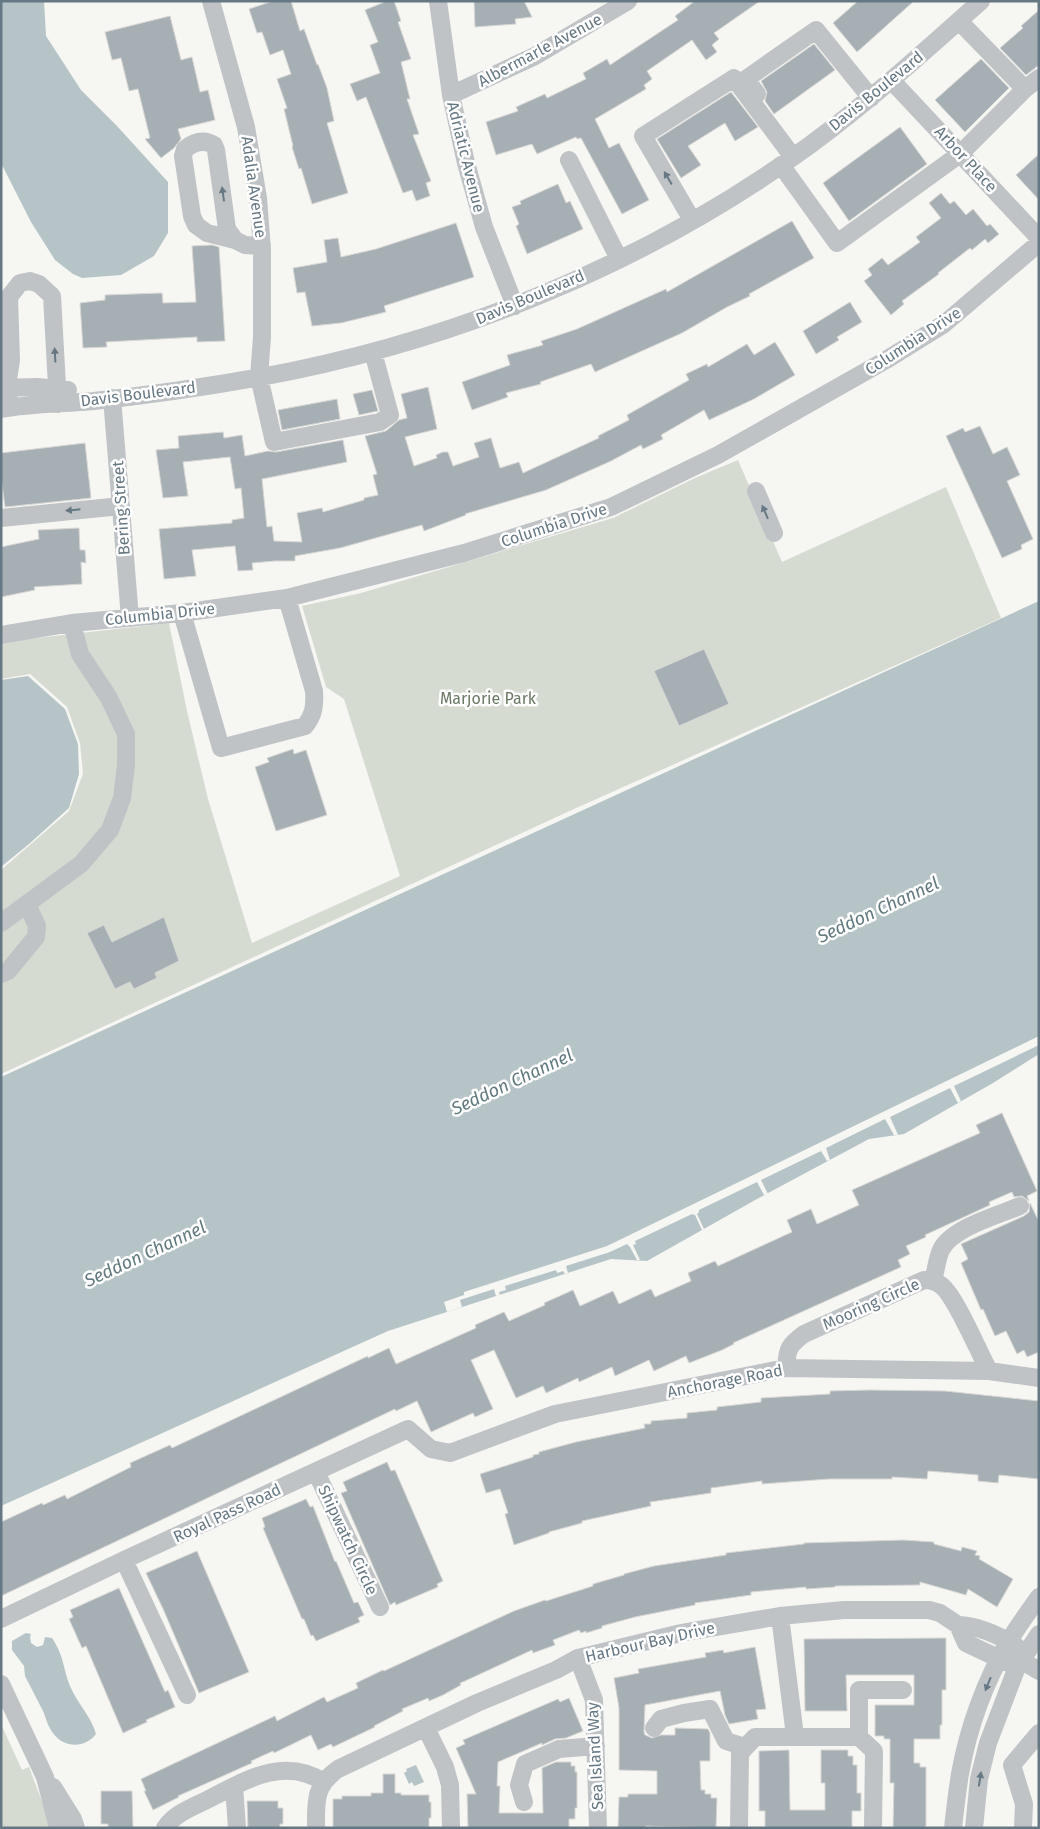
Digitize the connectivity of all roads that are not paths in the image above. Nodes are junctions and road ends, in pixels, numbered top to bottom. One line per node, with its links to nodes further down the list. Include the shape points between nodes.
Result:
1 (211, 1): 18 (street, Adalia Avenue, via 246,127)
2 (438, 1): 9 (street, Adriatic Avenue)
3 (628, 1): 9 (street, Albermarle Avenue, via 535,56)
4 (981, 1): 5 (street, Davis Boulevard)
5 (959, 20): 7 (street, Davis Boulevard); 8 (street)
6 (1039, 78): 8 (street)
7 (892, 81): 10 (street, Davis Boulevard); 11 (street, Arbor Place)
8 (1025, 89): 11 (street)
9 (450, 95): 20 (street, Adriatic Avenue, via 484,227)
10 (870, 98): 12 (street, Davis Boulevard); 12 (street, via 816,30 746,79)
11 (960, 154): 12 (street, via 837,243); 15 (street, Arbor Place)
12 (791, 158): 14 (street, Davis Boulevard); 14 (street, one-way to 12, via 643,136 725,83 734,78)
13 (569, 160): 19 (street)
14 (692, 220): 19 (street, Davis Boulevard)
15 (1039, 238)
16 (235, 240): 16 (street, one-way to 16, via 227,229 214,145 194,143 184,149 183,156 193,221 207,233); 18 (street, via 245,245)
17 (1039, 243): 31 (street, Columbia Drive, via 944,324 886,360 718,455 610,507 464,554)
18 (262, 246): 22 (street, Adalia Avenue)
19 (619, 258): 20 (street, Davis Boulevard)
20 (515, 306): 21 (street, Davis Boulevard)
21 (373, 352): 22 (street, Davis Boulevard); 22 (street, Adalia Avenue, via 390,415 380,422 274,442)
22 (260, 377): 25 (street, Davis Boulevard)
23 (5, 383): 24 (street); 24 (street, one-way to 23, via 52,296 30,280 20,283 9,298 11,360); 26 (street)
24 (57, 396): 25 (street, Davis Boulevard, via 66,390 94,401); 26 (street, Davis Boulevard)
25 (112, 398): 28 (street, Bering Street)
26 (5, 408)
27 (756, 492): 30 (street, one-way to 27)
28 (122, 506): 29 (street, one-way to 29); 33 (street, Bering Street)
29 (1, 518)
30 (774, 533)
31 (286, 598): 32 (street, Columbia Drive); 32 (street, via 314,691 311,718 305,726 221,748)
32 (182, 613): 33 (street, Columbia Drive)
33 (130, 618): 34 (street, Columbia Drive)
34 (72, 623): 35 (street, Columbia Drive); 36 (street, via 80,654 126,734 122,798 110,830 81,864)
35 (1, 635)
36 (26, 904): 37 (street); 38 (street, via 36,926 36,937 8,971)
37 (1, 923)
38 (1, 974)
39 (1020, 1206): 40 (street, via 951,1237 941,1249)
40 (933, 1280): 41 (street, Mooring Circle, via 924,1280 804,1334 792,1343); 42 (street, Mooring Circle, via 952,1299)
41 (786, 1368): 42 (street, Anchorage Road); 44 (street, Anchorage Road, via 555,1414)
42 (988, 1371): 43 (street, Anchorage Road)
43 (1039, 1378)
44 (450, 1453): 45 (street, Royal Pass Road, via 431,1449 408,1429)
45 (316, 1472): 46 (street, Royal Pass Road); 48 (street, Shipwatch Circle)
46 (124, 1560): 50 (street, Royal Pass Road); 60 (street)
47 (1039, 1597): 53 (street)
48 (380, 1607)
49 (780, 1616): 51 (street, Harbour Bay Drive, via 844,1610 918,1609 940,1613); 54 (street, Harbour Bay Drive, via 681,1633); 64 (street)
50 (1, 1619)
51 (958, 1625): 53 (street, Harbour Bay Drive, via 975,1626); 55 (street, Harbour Bay Drive, via 966,1643)
52 (1039, 1634): 56 (street)
53 (1009, 1641): 55 (street); 56 (street, Harbour Bay Drive)
54 (578, 1658): 61 (street, Harbour Bay Drive); 66 (street, Sea Island Way, via 594,1700)
55 (1000, 1658): 56 (street, Harbour Bay Drive); 81 (street, one-way to 81, via 981,1701 966,1749)
56 (1021, 1660): 57 (street); 82 (street, one-way to 56, via 983,1762)
57 (1039, 1671)
58 (1, 1684): 68 (street)
59 (904, 1690): 65 (street, via 859,1690)
60 (187, 1695)
61 (426, 1728): 69 (street, Harbour Bay Drive, via 338,1769); 77 (street, via 448,1776)
62 (654, 1728): 67 (street, via 661,1719 710,1709 726,1741)
63 (1039, 1733): 83 (street, via 1012,1765 1024,1804)
64 (795, 1736): 65 (street); 67 (street, via 755,1737)
65 (859, 1737): 80 (street, via 874,1752)
66 (596, 1746): 71 (street, via 559,1749 525,1764 520,1785); 78 (street, Sea Island Way)
67 (745, 1747): 79 (street, via 740,1753)
68 (45, 1777): 72 (street); 73 (street)
69 (324, 1782): 70 (street, via 312,1774 285,1770 256,1775); 76 (street, via 316,1800)
70 (234, 1786): 74 (street, via 175,1816); 75 (street)
71 (524, 1802)
72 (58, 1828)
73 (76, 1828)
74 (165, 1828)
75 (237, 1828)
76 (316, 1828)
77 (451, 1828)
78 (598, 1828)
79 (739, 1828)
80 (873, 1828)
81 (953, 1828)
82 (974, 1828)
83 (1023, 1828)

